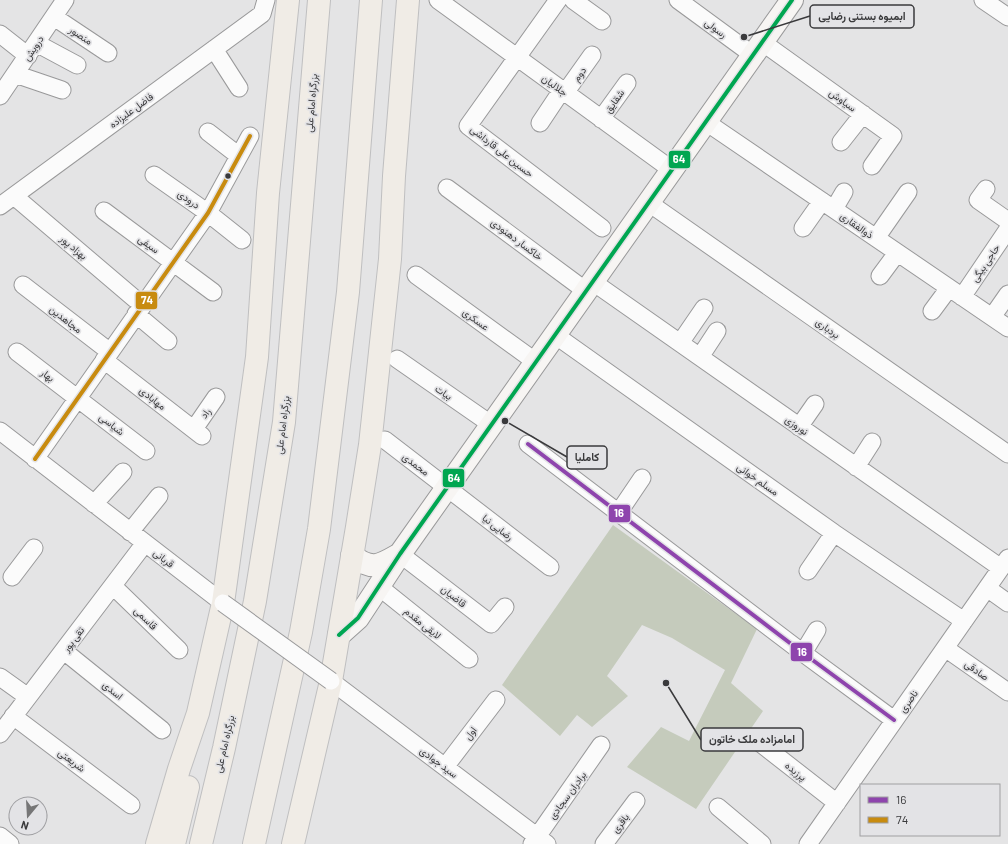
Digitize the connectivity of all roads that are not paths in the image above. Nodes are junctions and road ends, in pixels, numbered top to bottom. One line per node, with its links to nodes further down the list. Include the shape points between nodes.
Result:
1 (288, 0): 112 (highway, via 268,194 257,356)
2 (320, 0): 146 (highway, بزرگراه امام علی, via 284,422 255,601)
3 (371, 0): 147 (highway, via 348,292 319,530 301,632)
4 (408, 0): 104 (highway, via 390,259 370,444)
5 (438, 0): 21 (street, جلالیان)
6 (558, 0): 21 (street)
7 (573, 0): 14 (street)
8 (792, 0): 16 (main road)
9 (983, 0): 13 (street)
10 (683, 1): 16 (street, رسولی)
11 (57, 6): 17 (street, درویش); 19 (street, منصور)
12 (264, 7): 18 (street, فاضل علیزاده)
13 (1008, 17)
14 (602, 21)
15 (0, 34): 17 (street)
16 (758, 48): 29 (street, سیاوش); 32 (main road)
17 (32, 49): 22 (street); 23 (street, درویش)
18 (214, 49): 25 (street); 44 (street, فاضل علیزاده)
19 (108, 53)
20 (592, 55): 28 (street, دوم)
21 (516, 57): 28 (street, جلالیان); 51 (street, حسین علی قارداشی, via 468,126)
22 (77, 65)
23 (15, 74): 26 (street, درویش); 27 (street)
24 (627, 83): 30 (street, شقایق)
25 (239, 88)
26 (1, 90)
27 (62, 90)
28 (564, 92): 30 (street, جلالیان); 31 (street, دوم)
29 (863, 114): 35 (street); 37 (street, سیاوش, via 893,136)
30 (602, 119): 38 (street, جلالیان)
31 (540, 122)
32 (706, 122): 38 (main road); 46 (street, ذوالفقاری)
33 (208, 132): 36 (street)
34 (250, 136): 36 (street)
35 (841, 142)
36 (238, 156): 49 (street)
37 (872, 166)
38 (672, 170): 45 (main road)
39 (154, 175): 49 (street, درودی)
40 (447, 188): 61 (street, خاکسار دهنودی)
41 (986, 189): 50 (street, via 978,200)
42 (844, 192): 46 (street)
43 (908, 192): 54 (street)
44 (14, 196): 47 (street, فاضل علیزاده); 65 (street, بهزاد پور)
45 (649, 203): 61 (main road); 90 (street, بردباری)
46 (828, 205): 52 (street); 54 (street, ذوالفقاری)
47 (0, 206)
48 (104, 211): 57 (street, سیفی)
49 (208, 213): 55 (street, درودی); 57 (street)
50 (1008, 221)
51 (602, 228)
52 (803, 228)
53 (1008, 229): 63 (street, حاجی بیگی)
54 (876, 238): 56 (street, ذوالفقاری)
55 (242, 240)
56 (897, 253): 59 (street); 63 (street, ذوالفقاری)
57 (173, 262): 62 (street, سیفی); 65 (street)
58 (416, 276): 78 (street, عسکری)
59 (880, 276)
60 (23, 285): 75 (street, مجاهدین)
61 (590, 286): 71 (main road); 73 (street, نوروزی)
62 (213, 292)
63 (955, 292): 67 (street, حاجی بیگی); 68 (street, ذوالفقاری)
64 (1008, 294): 68 (street)
65 (136, 306): 72 (street, بهزاد پور); 75 (street)
66 (704, 308): 73 (street)
67 (932, 311)
68 (992, 317): 69 (street, ذوالفقاری)
69 (1008, 328)
70 (717, 331): 76 (street)
71 (555, 335): 78 (main road); 100 (street, مسلم خوانی)
72 (168, 341)
73 (680, 343): 76 (street, نوروزی)
74 (17, 352): 79 (street, بهار)
75 (107, 356): 79 (street); 85 (street, مهابادی)
76 (700, 357): 83 (street, نوروزی)
77 (397, 359): 82 (street, بیات)
78 (536, 362): 82 (main road)
79 (78, 397): 89 (street, شیاسی); 91 (street)
80 (216, 398): 85 (street, راد)
81 (815, 404): 83 (street)
82 (492, 425): 95 (main road)
83 (799, 427): 92 (street, نوروزی)
84 (0, 432): 91 (street, قربانی)
85 (198, 433)
86 (385, 440): 95 (street, محمدی)
87 (872, 442): 92 (street)
88 (528, 444): 98 (street)
89 (146, 451)
90 (1008, 454)
91 (35, 458): 97 (street, قربانی)
92 (856, 467): 105 (street, نوروزی)
93 (123, 472): 97 (street)
94 (642, 478): 98 (street)
95 (447, 488): 103 (main road); 106 (street, رضایی نیا)
96 (159, 496): 99 (street)
97 (94, 504): 99 (street, قربانی)
98 (619, 512): 121 (street)
99 (130, 532): 101 (street, قربانی)
100 (834, 533): 107 (street); 115 (street, مسلم خوانی)
101 (145, 543): 109 (street, تقی پور); 112 (street, قربانی)
102 (34, 548): 108 (street)
103 (400, 554): 104 (main road, via 377,567 365,565); 110 (main road); 114 (street, قاضیان, via 491,624)
104 (352, 556): 117 (highway)
105 (1004, 563): 111 (street, ناصری)
106 (550, 567)
107 (808, 571)
108 (12, 577)
109 (112, 586): 119 (street, قاسمی); 120 (street, تقی پور)
110 (378, 586): 117 (main road, via 358,618); 122 (street, لایقی مقدم)
111 (987, 588): 113 (street); 115 (street, ناصری)
112 (223, 603): 124 (street, قربانی, bridge); 128 (highway)
113 (1008, 603)
114 (504, 607)
115 (964, 621): 118 (street, ناصری)
116 (817, 630): 121 (street)
117 (339, 635): 124 (highway)
118 (945, 648): 125 (street, صادقی); 130 (street, ناصری)
119 (179, 650)
120 (64, 651): 126 (street, تقی پور); 131 (street, اسدی)
121 (803, 653): 130 (street)
122 (469, 659)
123 (0, 677): 126 (street)
124 (330, 681): 135 (street, سید جوادی); 141 (highway)
125 (1006, 686)
126 (28, 698): 129 (street, تقی پور)
127 (496, 700): 135 (street, اول)
128 (198, 713): 144 (highway); 145 (highway, via 191,775)
129 (13, 716): 132 (street, تقی پور); 138 (street, شریعتی)
130 (894, 720): 137 (street, ناصری)
131 (162, 730)
132 (0, 734)
133 (755, 739): 137 (street, پرزیده)
134 (601, 745): 142 (street, برادران سجادی)
135 (445, 767): 142 (street, سید جوادی)
136 (636, 801): 148 (street, باقری)
137 (837, 803): 150 (street, ناصری)
138 (130, 805)
139 (718, 807): 149 (street)
140 (0, 836): 143 (street)
141 (295, 841)
142 (539, 841)
143 (10, 844)
144 (157, 844)
145 (174, 844)
146 (201, 844)
147 (254, 844)
148 (604, 844)
149 (762, 844)
150 (808, 844)

